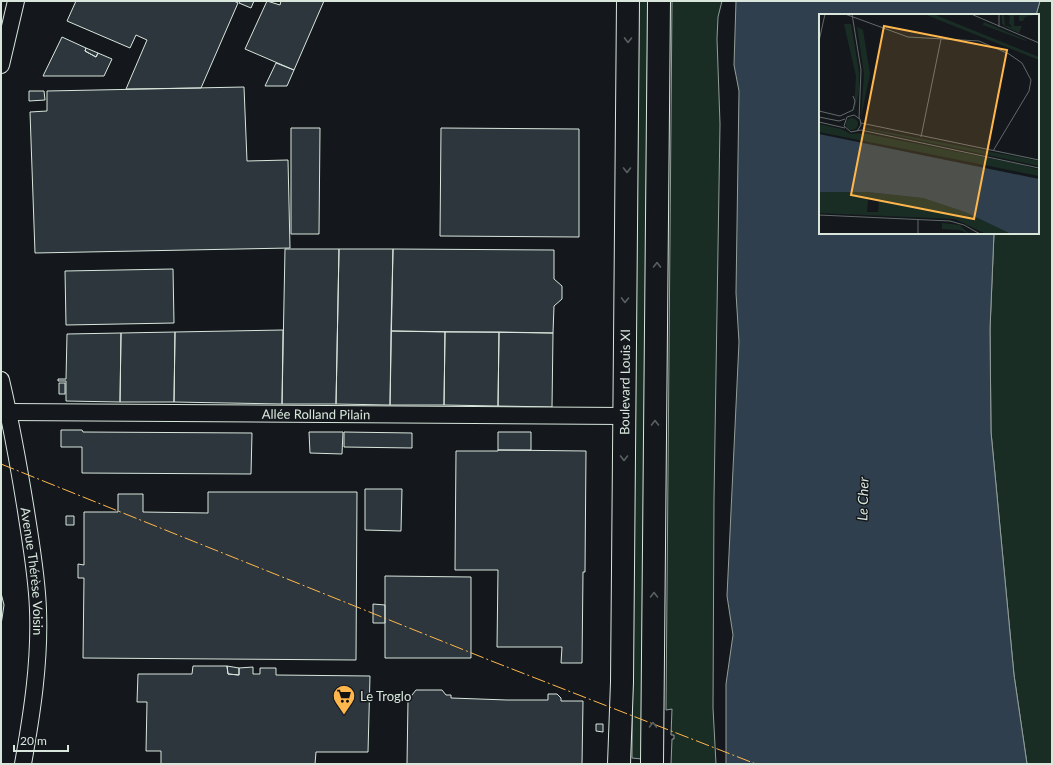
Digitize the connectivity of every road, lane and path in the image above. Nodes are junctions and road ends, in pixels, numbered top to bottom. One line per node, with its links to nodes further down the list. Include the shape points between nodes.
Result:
1 (16, 1): 4 (street)
2 (628, 1): 7 (main road, Boulevard Louis XI, one-way to 7)
3 (659, 1): 10 (main road, one-way to 3)
4 (1, 65)
5 (1, 380): 6 (street, Avenue Thérèse Voisin)
6 (8, 412): 7 (street, Allée Rolland Pilain); 8 (street, Avenue Thérèse Voisin, via 34,560 38,611 36,673)
7 (624, 416): 9 (main road, Boulevard Louis XI, one-way to 9)
8 (23, 764)
9 (619, 764)
10 (652, 764)

